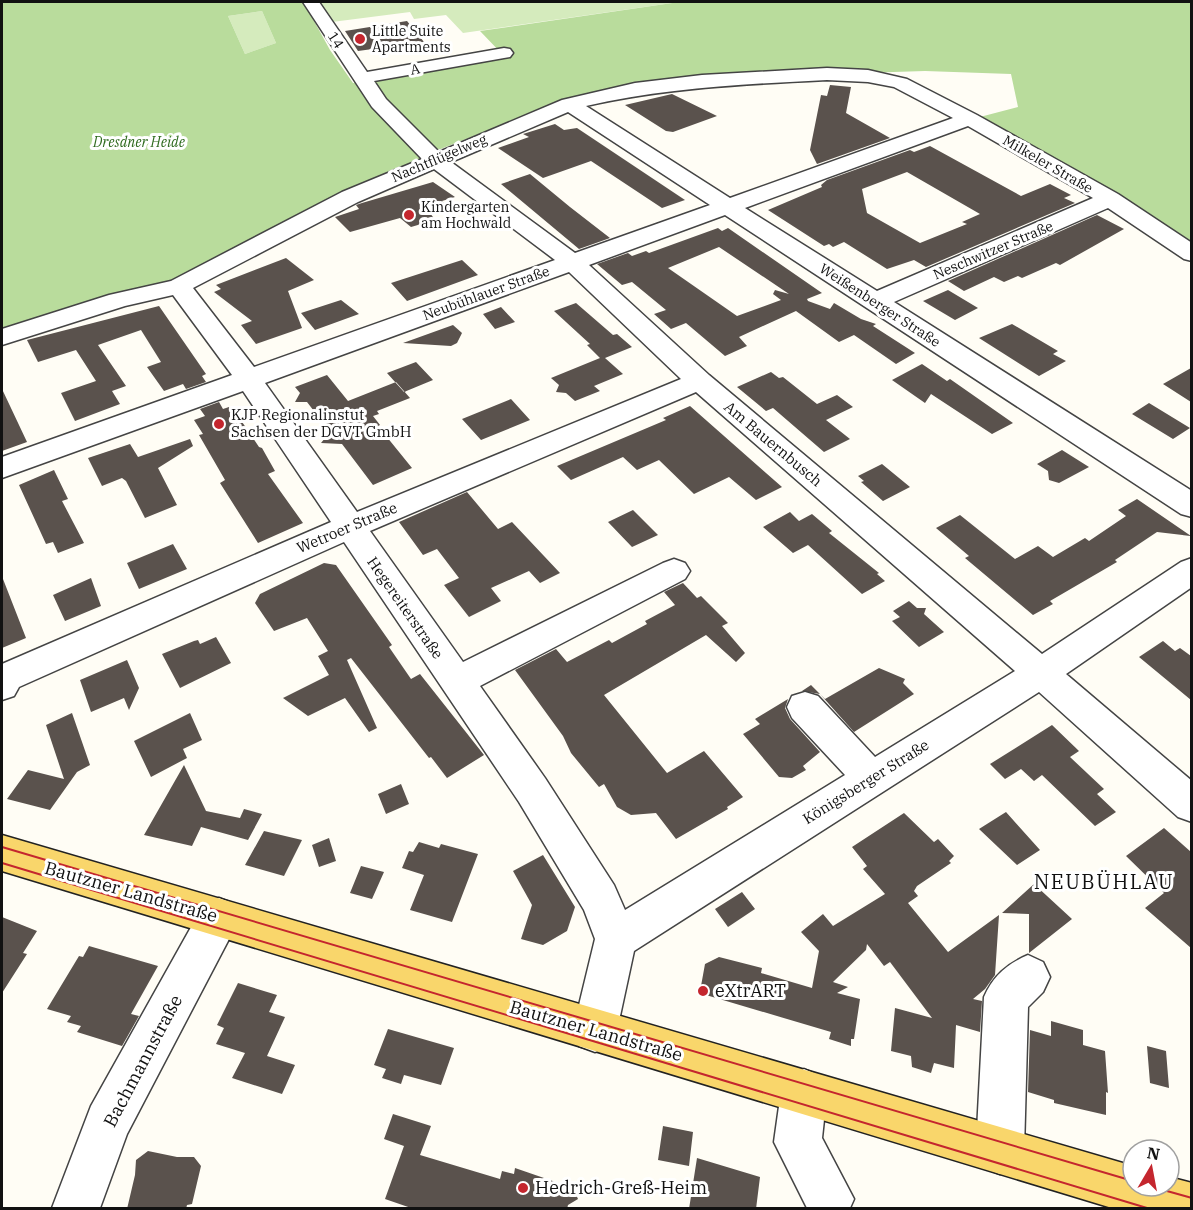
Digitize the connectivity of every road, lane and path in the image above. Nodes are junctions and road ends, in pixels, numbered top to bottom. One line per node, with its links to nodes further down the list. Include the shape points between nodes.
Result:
1 (311, 2): 3 (street, 14)
2 (504, 53): 3 (street, A)
3 (362, 78): 7 (street, Am Bauernbusch, via 379,103)
4 (900, 83): 5 (street, Nachtflügelweg, via 868,76 769,77 634,89); 6 (street, Milkeler Straße)
5 (569, 104): 7 (street, Nachtflügelweg); 9 (street, Weißenberger Straße)
6 (970, 119): 8 (street, Milkeler Straße); 9 (street, Neubühlauer Straße)
7 (434, 159): 11 (street, Am Bauernbusch); 12 (street, Nachtflügelweg, via 350,196)
8 (1110, 200): 10 (street, Milkeler Straße); 13 (street, Neschwitzer Straße)
9 (725, 206): 11 (street, Neubühlauer Straße); 13 (street, Weißenberger Straße)
10 (1191, 254)
11 (572, 262): 15 (street, Neubühlauer Straße); 16 (street, Am Bauernbusch)
12 (179, 286): 14 (street, Nachtflügelweg, via 118,300); 15 (street, Hegereiterstraße)
13 (876, 301): 18 (street, Weißenberger Straße)
14 (2, 337)
15 (249, 379): 17 (street, Neubühlauer Straße); 19 (street, Hegereiterstraße)
16 (699, 381): 19 (street, Wetroer Straße); 22 (street, Am Bauernbusch)
17 (2, 468)
18 (1191, 506)
19 (349, 527): 23 (street, Hegereiterstraße); 24 (street, Wetroer Straße, via 7,677)
20 (1191, 570): 22 (street, Königsberger Straße)
21 (674, 571): 23 (street)
22 (1041, 673): 26 (street, Königsberger Straße); 27 (street, Am Bauernbusch)
23 (457, 682): 30 (street, Hegereiterstraße, via 532,790 600,899)
24 (2, 686)
25 (806, 706): 26 (street)
26 (872, 779): 30 (street, Königsberger Straße)
27 (1191, 805)
28 (2, 853): 29 (main road, Bautzner Landstraße)
29 (219, 918): 32 (main road, Bautzner Landstraße); 38 (street, Bachmannstraße, via 108,1123)
30 (616, 939): 32 (street)
31 (1028, 977): 34 (street, via 1006,997)
32 (595, 1030): 33 (main road, Bautzner Landstraße)
33 (804, 1092): 34 (main road, Bautzner Landstraße); 36 (street, via 798,1142)
34 (1000, 1150): 35 (main road, Bautzner Landstraße)
35 (1120, 1198): 37 (main road, Bautzner Landstraße)
36 (829, 1199)
37 (1191, 1208)
38 (76, 1209)

